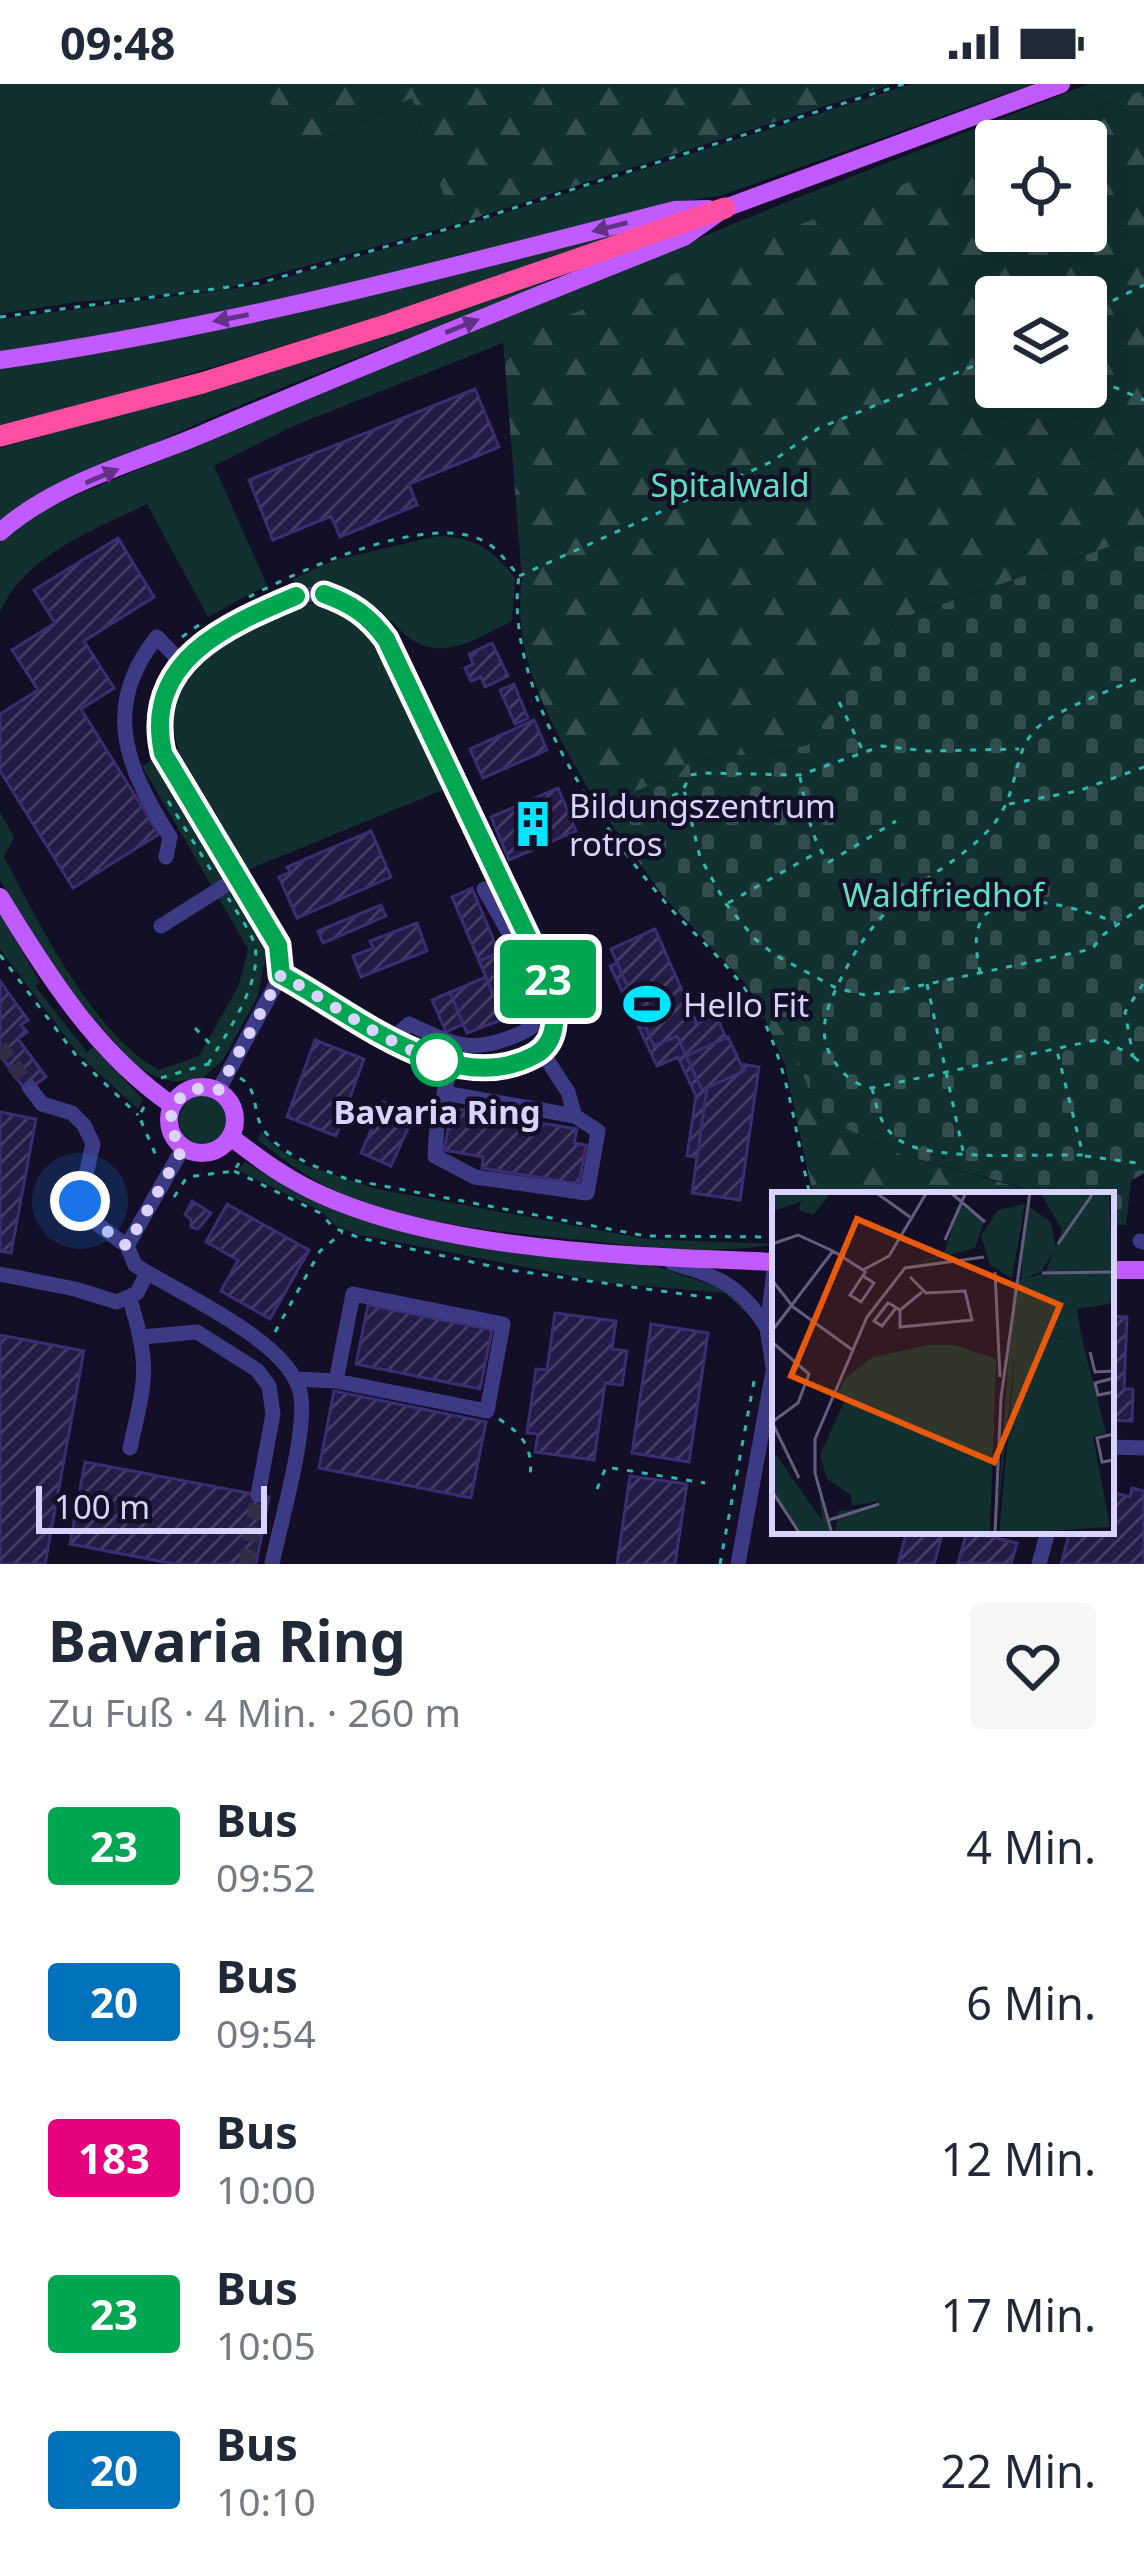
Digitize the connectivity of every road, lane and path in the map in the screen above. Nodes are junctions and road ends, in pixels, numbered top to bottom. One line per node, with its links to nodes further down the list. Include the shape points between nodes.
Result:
1 (904, 84): 6 (path, via 260,283)
2 (1061, 84): 3 (main road)
3 (725, 208): 7 (main road, one-way to 7, via 675,210 410,280); 11 (highway, via 202,383); 12 (main road, one-way to 3, via 72,488 684,237)
4 (1144, 285): 5 (path)
5 (1107, 304)
6 (0, 317)
7 (0, 360)
8 (975, 365): 13 (path, via 819,428 772,461)
9 (1107, 384): 10 (path)
10 (1144, 400)
11 (2, 436)
12 (0, 532)
13 (519, 576): 14 (path, via 487,543 437,533 334,557); 70 (path, via 517,635 559,746 662,898 756,1006 782,1067)
14 (248, 598)
15 (210, 619): 16 (path)
16 (175, 655): 29 (street, via 158,637 139,660 125,723 138,786 170,837); 30 (street, via 160,711 163,753); 49 (street, via 296,596 324,594 370,618 548,980 556,1020)
17 (1144, 676): 19 (path, via 1040,724)
18 (839, 702): 20 (path)
19 (1021, 749): 20 (path); 26 (path)
20 (863, 751): 22 (path)
21 (1144, 767): 26 (path)
22 (800, 775): 23 (path, via 703,773 690,775); 28 (path)
23 (684, 790): 25 (path); 34 (path, via 700,857)
24 (168, 800): 31 (path)
25 (658, 803)
26 (1009, 804): 43 (path, via 878,922)
27 (896, 821): 28 (path, via 830,862)
28 (820, 851): 34 (path)
29 (166, 857)
30 (237, 878): 31 (street); 40 (street, via 278,945)
31 (222, 888): 37 (street); 48 (path, via 253,940 256,967)
32 (484, 889): 46 (street, via 541,1005 529,1030)
33 (0, 897): 60 (main road, via 54,985 131,1073)
34 (726, 904): 43 (path, via 775,955)
35 (1144, 905): 36 (path)
36 (1118, 924): 39 (path, via 1092,949); 39 (path, via 1030,901 998,905 979,931)
37 (161, 926)
38 (0, 955): 61 (path, via 78,1058)
39 (980, 973): 41 (path)
40 (281, 975): 45 (street); 58 (street)
41 (927, 984): 43 (path, via 866,995); 55 (path)
42 (1143, 985): 50 (path, via 1125,1012)
43 (836, 988): 57 (path, via 823,1030 827,1049 857,1086)
44 (195, 1028): 48 (path)
45 (390, 1041): 46 (street, via 409,1024 458,1044); 52 (street)
46 (493, 1045): 54 (street)
47 (1057, 1049): 50 (path, via 1101,1040); 55 (path); 67 (path)
48 (216, 1050): 51 (path)
49 (542, 1052): 54 (street); 62 (street)
50 (1133, 1056): 53 (path)
51 (208, 1064)
52 (451, 1064): 54 (street); 59 (street)
53 (1144, 1066)
54 (494, 1067)
55 (948, 1072): 57 (path); 66 (path)
56 (30, 1088): 74 (street, via 42,1104 84,1125 93,1144 80,1201 85,1215)
57 (872, 1088): 66 (path, via 879,1118 903,1143)
58 (218, 1091): 60 (main road, via 192,1088); 63 (main road, via 234,1112)
59 (445, 1093): 62 (street); 62 (street, via 435,1156 476,1177 587,1193 598,1131)
60 (172, 1105): 64 (main road, via 170,1129)
61 (139, 1116)
62 (574, 1116)
63 (230, 1137): 64 (main road, via 209,1153); 65 (main road)
64 (183, 1148): 74 (street)
65 (247, 1150): 69 (path); 73 (path, via 260,1125 305,1162 346,1179 646,1237); 75 (main road, via 293,1181 408,1223)
66 (963, 1153): 67 (path)
67 (1083, 1155): 68 (path)
68 (1144, 1164)
69 (234, 1172): 71 (path, via 187,1177); 72 (path)
70 (809, 1192)
71 (172, 1200)
72 (343, 1232): 81 (path, via 509,1270); 84 (path, via 320,1251)
73 (772, 1238)
74 (127, 1246): 77 (street)
75 (652, 1257): 76 (main road); 82 (street, via 728,1282)
76 (772, 1262)
77 (147, 1273): 80 (street); 84 (street)
78 (0, 1274): 80 (street)
79 (772, 1287): 82 (street)
80 (130, 1300): 83 (street)
81 (728, 1304)
82 (767, 1328): 85 (street)
83 (142, 1337): 90 (street, via 147,1372); 95 (street, via 197,1332 269,1386 274,1414)
84 (265, 1344): 86 (street)
85 (768, 1371): 98 (path); 99 (street)
86 (296, 1378): 87 (street); 97 (street, via 299,1427)
87 (336, 1382): 88 (street); 88 (street, via 353,1294 503,1324)
88 (488, 1411): 92 (path, via 521,1433 532,1455)
89 (1114, 1447): 91 (street)
90 (130, 1448)
91 (1144, 1448)
92 (530, 1480)
93 (704, 1483): 94 (path, via 607,1467)
94 (597, 1490)
95 (258, 1496)
96 (1047, 1534): 100 (street)
97 (272, 1564)
98 (720, 1564)
99 (738, 1564)
100 (1040, 1564)

